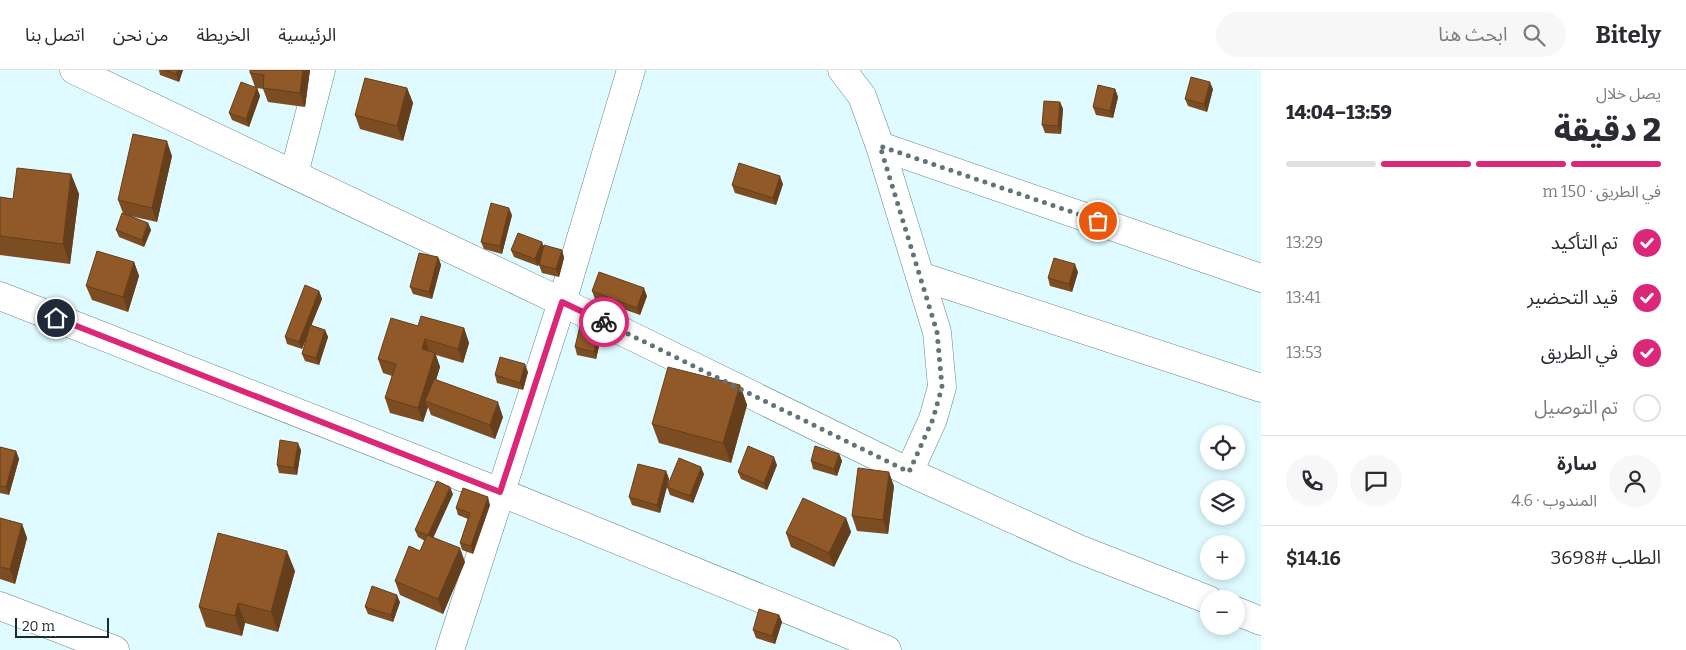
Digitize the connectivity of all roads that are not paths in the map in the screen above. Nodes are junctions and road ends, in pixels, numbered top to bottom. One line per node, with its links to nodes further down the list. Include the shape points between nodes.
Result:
1 (74, 70): 6 (street)
2 (320, 70): 6 (street)
3 (631, 70): 10 (street)
4 (842, 70): 5 (street, via 862,96)
5 (880, 146): 7 (street); 8 (street)
6 (294, 174): 10 (street)
7 (920, 276): 11 (street); 12 (street, via 937,332 942,387 933,419)
8 (1261, 278)
9 (0, 296): 13 (street)
10 (562, 302): 12 (street); 13 (street)
11 (1261, 388)
12 (909, 472): 14 (street, via 1079,549)
13 (500, 492): 19 (street); 20 (street)
14 (1200, 596)
15 (0, 606): 18 (street)
16 (1245, 615): 17 (street)
17 (1261, 621)
18 (116, 650)
19 (450, 650)
20 (887, 650)

